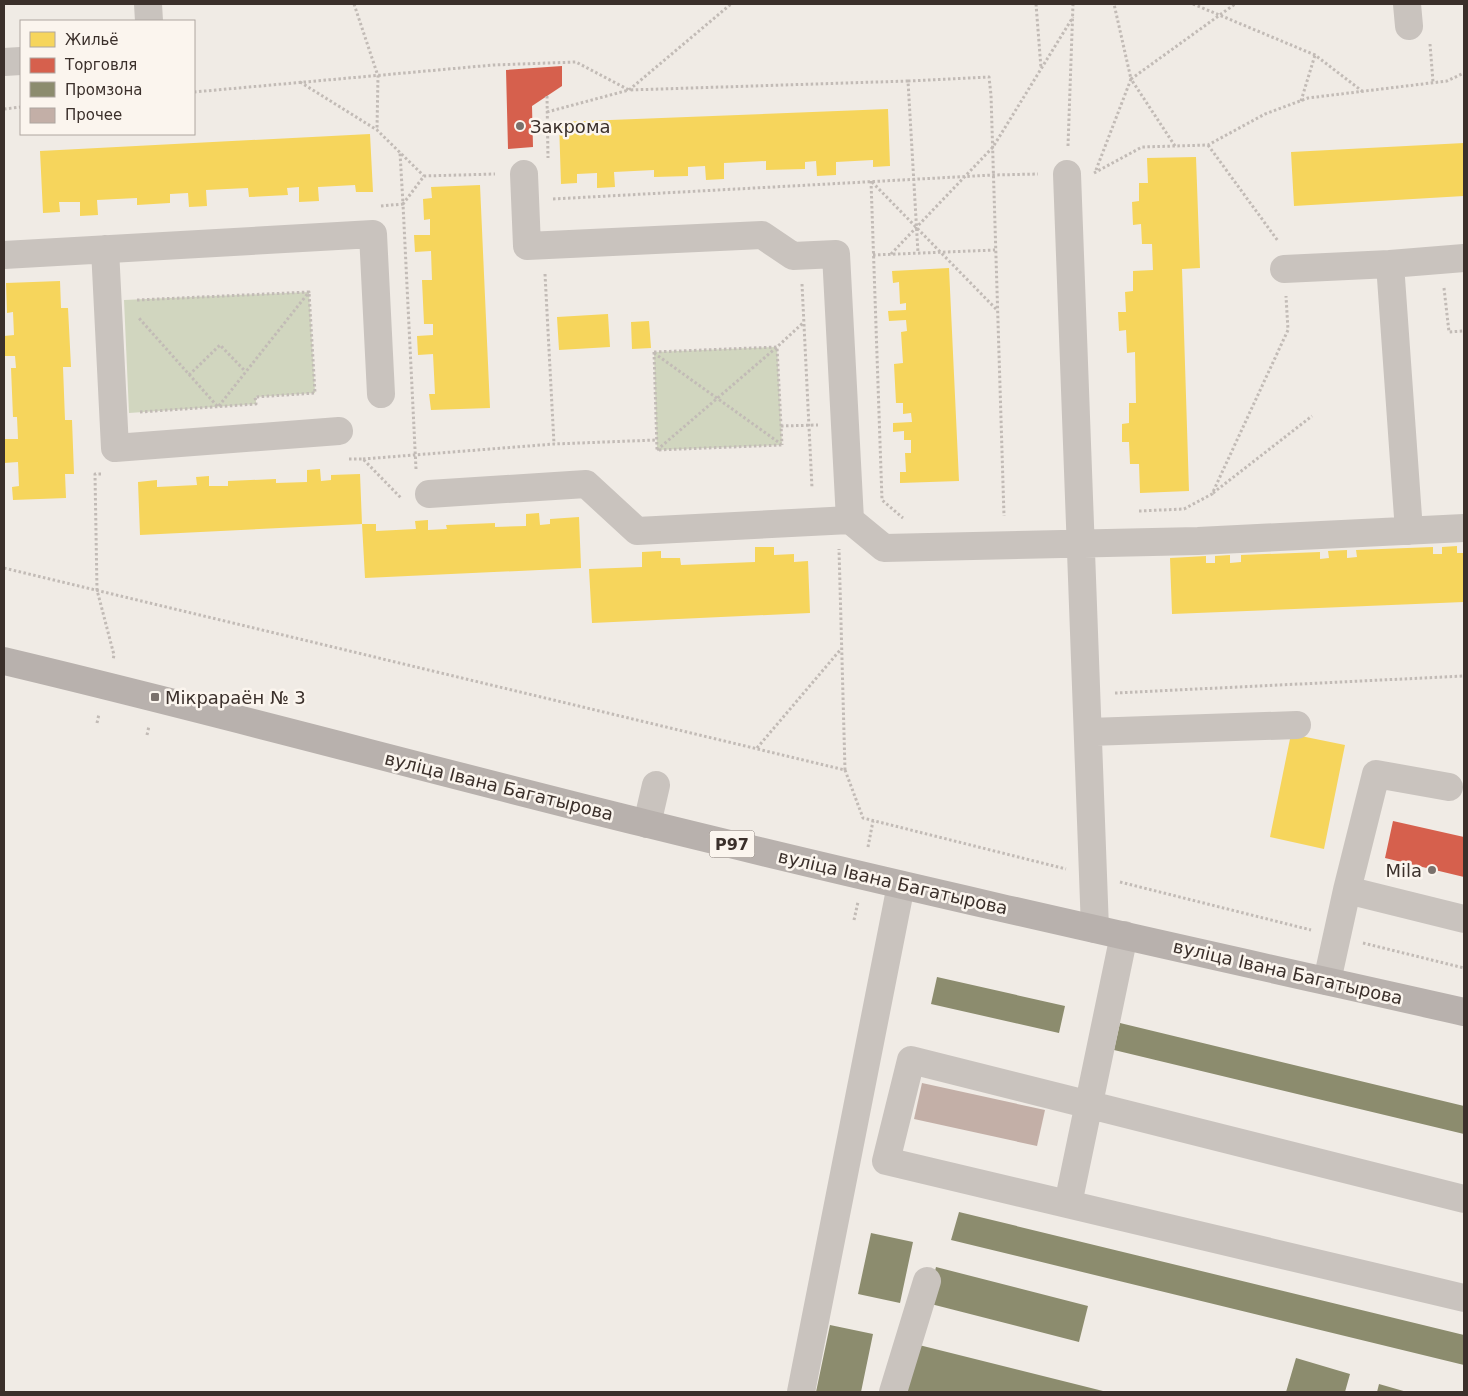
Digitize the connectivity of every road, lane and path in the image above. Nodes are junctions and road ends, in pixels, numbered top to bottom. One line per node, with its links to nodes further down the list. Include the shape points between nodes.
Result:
1 (148, 4): 11 (lane)
2 (354, 4): 17 (path)
3 (731, 4): 21 (path)
4 (1036, 4): 15 (path)
5 (1073, 4): 10 (path)
6 (1114, 4): 18 (path)
7 (1193, 4): 9 (path)
8 (1235, 4): 9 (path)
9 (1219, 15): 12 (path); 18 (path)
10 (1073, 17): 15 (path); 36 (path)
11 (149, 20)
12 (1314, 55): 23 (path); 25 (path)
13 (20, 61): 14 (lane)
14 (4, 62)
15 (1041, 69): 32 (path)
16 (1464, 73): 23 (path, via 1447,81)
17 (378, 76): 20 (path); 21 (path, via 493,65 576,62); 29 (path)
18 (1131, 78): 31 (path); 34 (path)
19 (908, 81): 21 (path); 32 (path, via 989,76); 40 (path)
20 (300, 82): 22 (path); 29 (path)
21 (629, 90): 28 (path)
22 (195, 92)
23 (1362, 92): 25 (path)
24 (546, 96): 28 (path)
25 (1301, 101): 30 (path, via 1265,114)
26 (20, 107): 27 (path)
27 (4, 109)
28 (547, 112): 35 (path, via 548,174)
29 (378, 130): 33 (path)
30 (1208, 145): 31 (path); 54 (path)
31 (1176, 146): 34 (path, via 1142,147)
32 (993, 147): 37 (path); 39 (path)
33 (400, 153): 38 (path); 43 (path)
34 (1095, 173): 36 (path)
35 (524, 174): 38 (path); 45 (lane, via 528,246)
36 (1067, 174): 37 (path); 97 (lane)
37 (993, 175): 39 (path); 47 (path)
38 (424, 176): 43 (path)
39 (964, 178): 40 (path); 44 (path)
40 (913, 180): 41 (path); 44 (path)
41 (871, 182): 42 (path); 44 (path); 52 (path)
42 (547, 200)
43 (403, 204): 80 (path)
44 (917, 228): 48 (path); 49 (path); 51 (path)
45 (544, 245): 53 (lane, via 762,235 793,256); 77 (path)
46 (105, 249): 50 (lane); 68 (lane, via 373,234); 75 (lane, via 116,448)
47 (996, 250): 48 (path); 59 (path)
48 (941, 252): 49 (path); 59 (path)
49 (918, 253): 51 (path)
50 (4, 254)
51 (891, 254): 52 (path)
52 (873, 255): 93 (path, via 882,500 903,518)
53 (801, 256): 61 (path); 94 (lane, via 836,254)
54 (1284, 259): 56 (lane)
55 (1453, 259): 56 (lane); 63 (path, via 1449,332)
56 (1390, 264): 96 (lane)
57 (309, 292): 58 (path); 66 (path); 70 (path, via 315,393 255,397 256,404)
58 (133, 300)
59 (998, 310): 91 (path)
60 (137, 316): 67 (path)
61 (804, 322): 64 (path); 73 (path)
62 (1288, 330): 88 (path)
63 (1464, 331)
64 (777, 347): 65 (path); 69 (path); 74 (path)
65 (654, 352): 69 (path); 76 (path)
66 (245, 371): 67 (path, via 220,345); 70 (path)
67 (189, 375): 70 (path)
68 (381, 394)
69 (717, 398): 78 (path); 79 (path)
70 (218, 407): 71 (path)
71 (139, 412)
72 (1312, 416): 88 (path)
73 (809, 425): 74 (path); 86 (path)
74 (781, 426): 78 (path)
75 (340, 431)
76 (656, 440): 77 (path); 79 (path)
77 (554, 444): 80 (path)
78 (782, 445): 79 (path)
79 (656, 450)
80 (415, 455): 81 (path); 87 (path)
81 (363, 459): 82 (path); 87 (path)
82 (344, 460)
83 (94, 464): 85 (path)
84 (104, 473): 85 (path)
85 (95, 474): 100 (path)
86 (812, 488)
87 (416, 489): 94 (lane, via 586,484 638,531)
88 (1212, 494): 89 (path, via 1184,509)
89 (1136, 512)
90 (995, 516): 91 (path)
91 (1004, 516): 92 (path)
92 (1013, 516)
93 (912, 518)
94 (850, 520): 97 (lane, via 884,548)
95 (1464, 528): 96 (lane)
96 (1409, 531): 97 (lane)
97 (1082, 544): 105 (lane)
98 (839, 545): 101 (path)
99 (4, 568): 100 (path)
100 (97, 590): 102 (path); 106 (path)
101 (842, 649): 106 (path); 107 (path)
102 (114, 655)
103 (4, 661): 110 (main road, вуліца Івана Багатырова / Р97)
104 (1297, 724): 105 (lane)
105 (1089, 732): 116 (lane)
106 (757, 748): 107 (path)
107 (845, 770): 111 (path, via 863,818)
108 (656, 785): 110 (lane)
109 (1449, 786): 114 (lane, via 1376,774)
110 (647, 824): 113 (main road, вуліца Івана Багатырова / Р97)
111 (1075, 871)
112 (1117, 881): 117 (path)
113 (902, 885): 116 (main road, вуліца Івана Багатырова / Р97); 128 (lane)
114 (1347, 890): 115 (lane); 121 (lane)
115 (1464, 919)
116 (1095, 929): 118 (main road, вуліца Івана Багатырова / Р97)
117 (1308, 929)
118 (1124, 935): 121 (main road, вуліца Івана Багатырова / Р97); 123 (lane)
119 (1364, 943): 120 (path)
120 (1464, 968)
121 (1327, 981): 122 (main road, вуліца Івана Багатырова / Р97)
122 (1464, 1012)
123 (1090, 1104): 124 (lane); 125 (lane); 125 (lane, via 911,1060 886,1161)
124 (1464, 1199)
125 (1068, 1204): 127 (lane)
126 (927, 1281): 129 (lane)
127 (1464, 1298)
128 (801, 1392)
129 (893, 1392)

